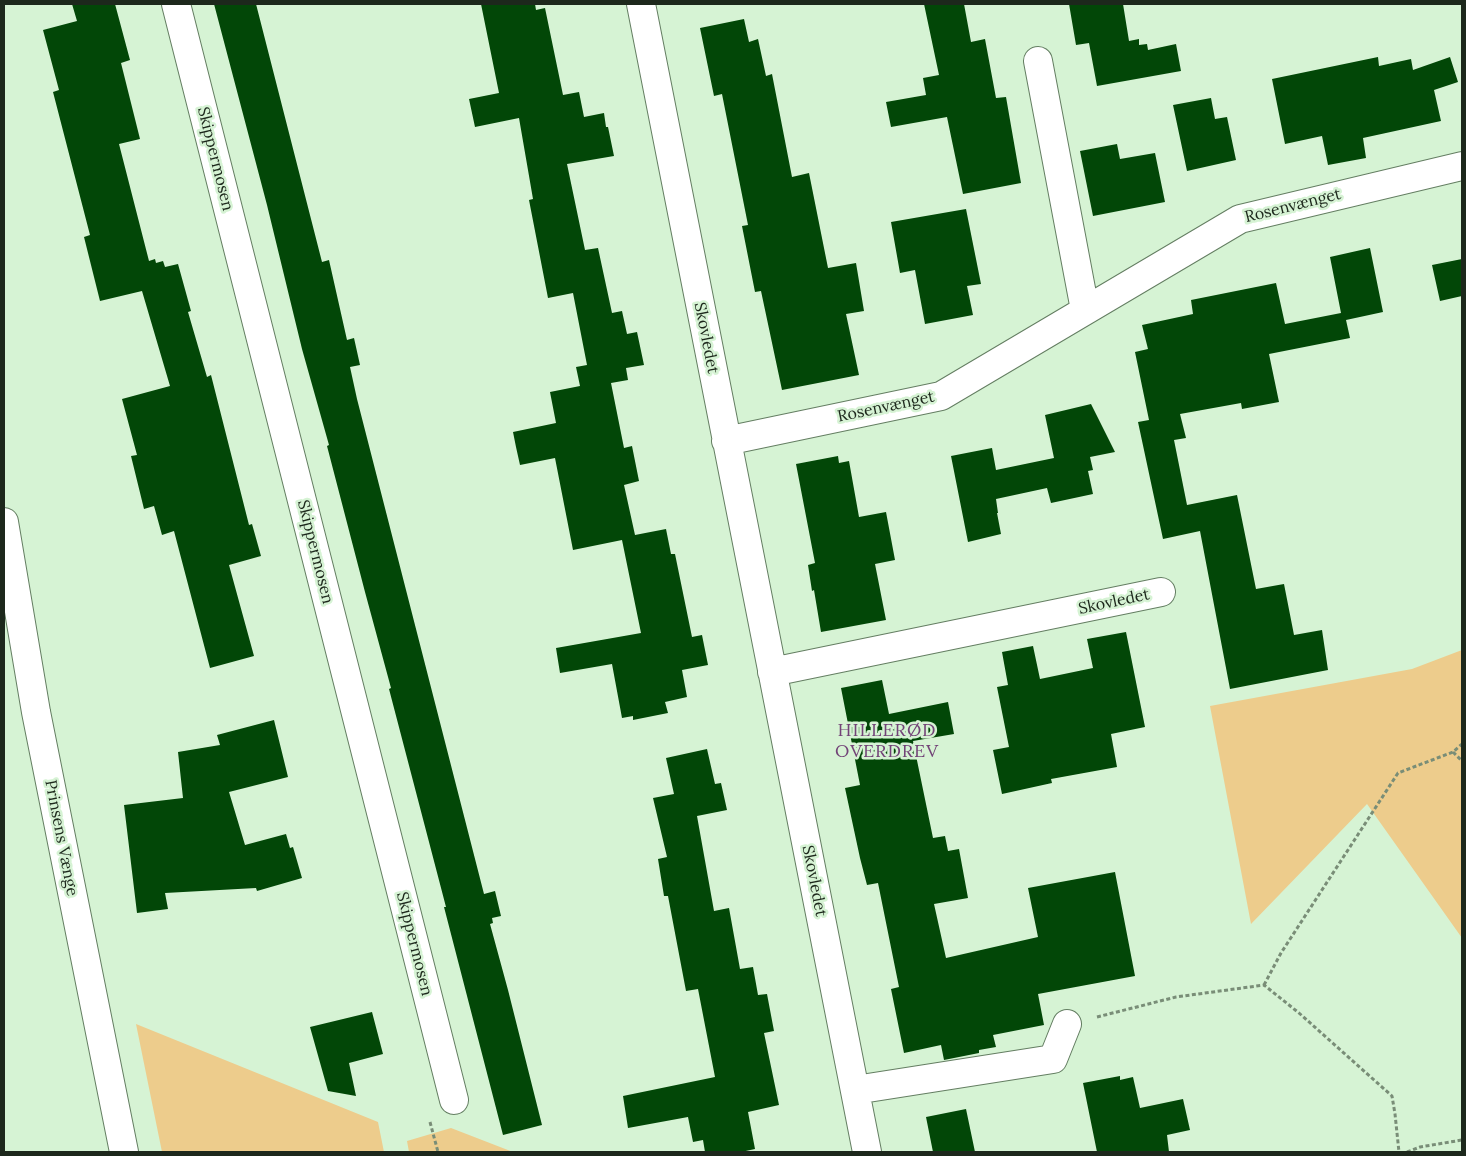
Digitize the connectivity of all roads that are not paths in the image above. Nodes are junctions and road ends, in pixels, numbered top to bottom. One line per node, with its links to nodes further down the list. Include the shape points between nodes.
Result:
1 (176, 4): 12 (street, Skippermosen)
2 (641, 4): 6 (street, Skovledet)
3 (1038, 60): 5 (street)
4 (1462, 166): 5 (street, Rosenvænget, via 1240,219)
5 (1085, 310): 6 (street, Rosenvænget, via 941,396)
6 (726, 441): 9 (street, Skovledet)
7 (4, 522): 13 (street, Prinsens Vænge, via 36,712)
8 (1161, 592): 9 (street, Skovledet)
9 (772, 672): 11 (street, Skovledet)
10 (1067, 1024): 11 (street, via 1053,1059)
11 (855, 1090): 14 (street, Skovledet)
12 (454, 1100)
13 (124, 1152)
14 (867, 1152)

